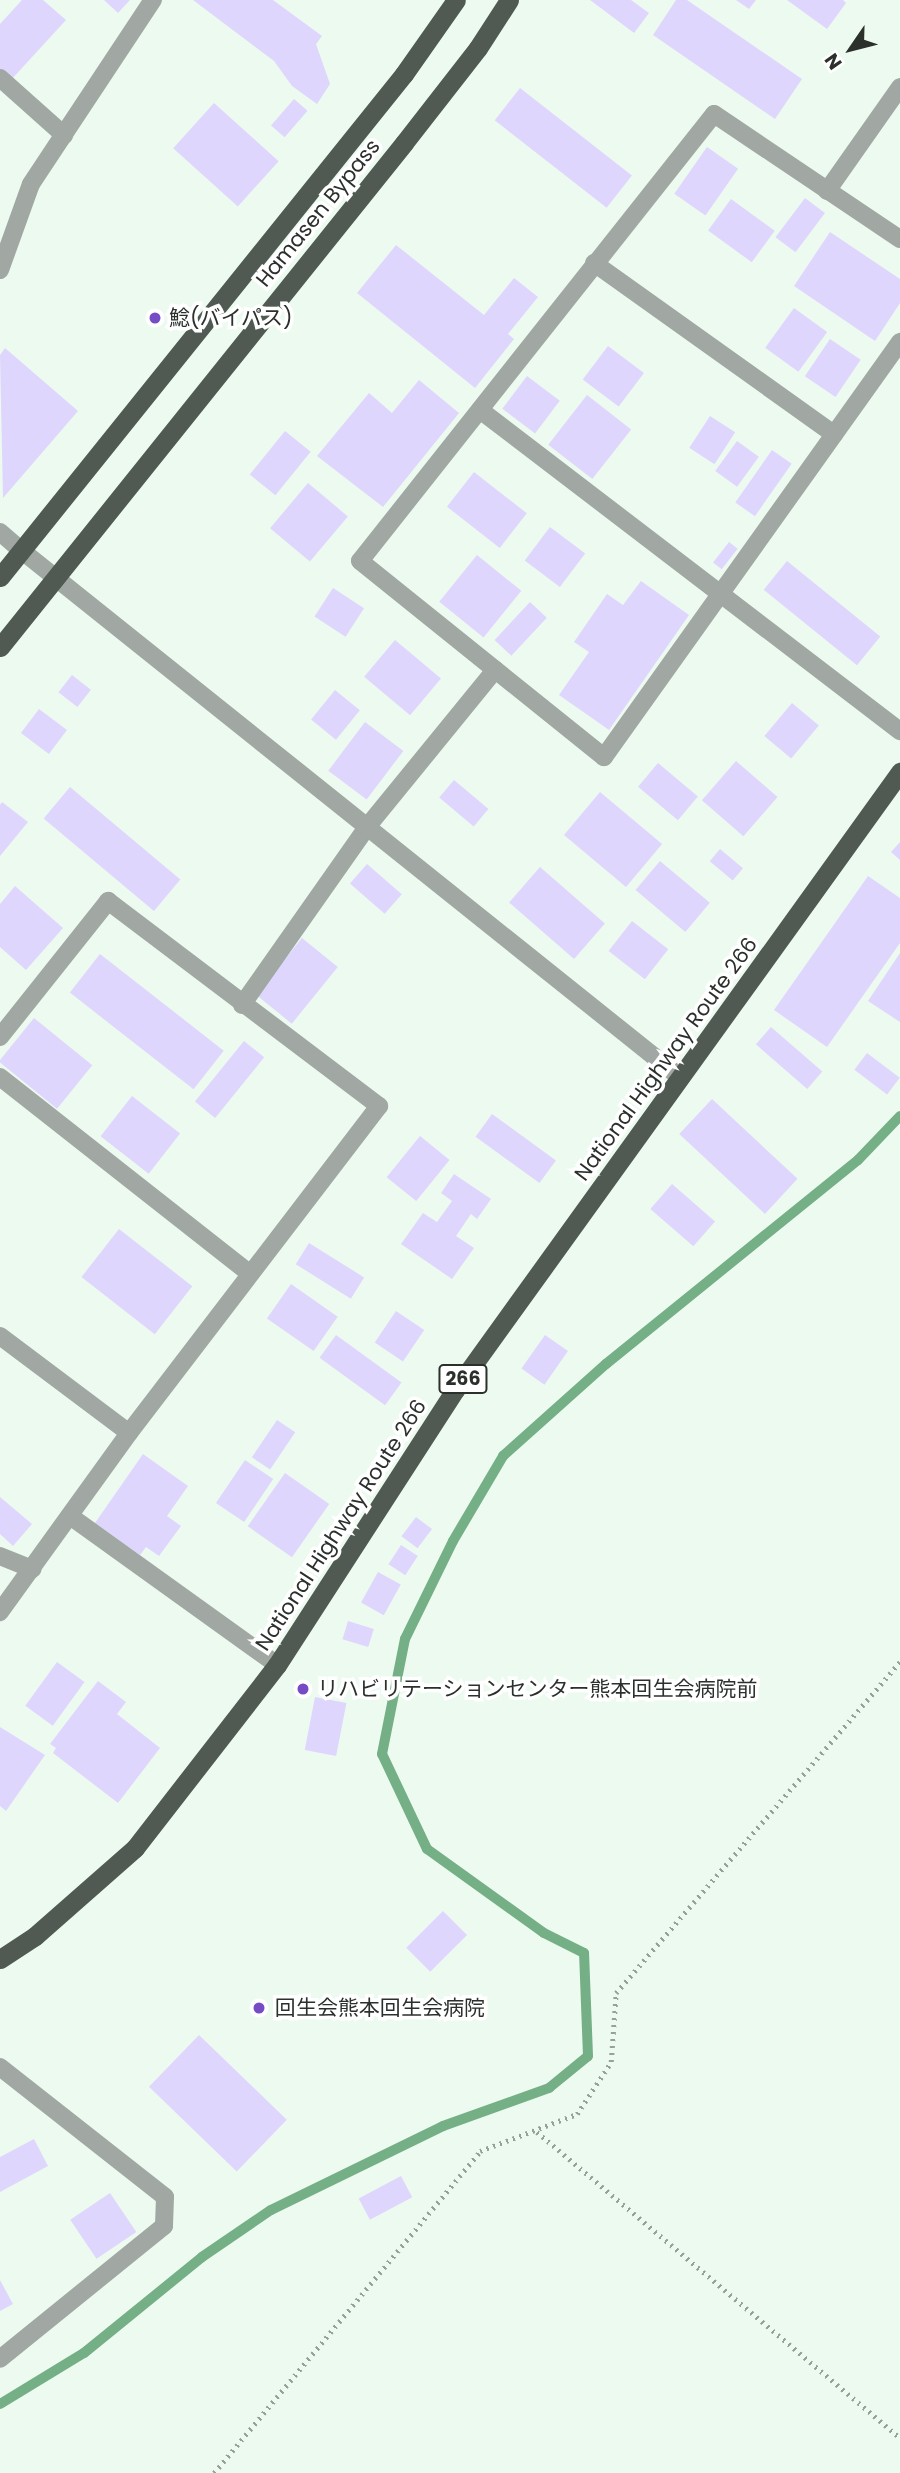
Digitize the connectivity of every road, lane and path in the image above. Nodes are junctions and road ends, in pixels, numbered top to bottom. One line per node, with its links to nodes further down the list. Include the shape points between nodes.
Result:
1 (153, 0): 6 (street)
2 (456, 0): 15 (highway, Hamasen Bypass, via 404,74)
3 (509, 0): 17 (highway, Hamasen Bypass, via 404,143)
4 (0, 78): 6 (street)
5 (900, 87): 7 (street)
6 (64, 135): 10 (street, via 31,184)
7 (827, 191): 8 (street); 9 (street, via 714,114)
8 (900, 239)
9 (594, 263): 12 (street); 13 (street)
10 (0, 270)
11 (900, 342): 13 (street)
12 (480, 410): 18 (street); 20 (street, via 360,561)
13 (834, 434): 18 (street)
14 (0, 532): 15 (street)
15 (21, 550): 16 (highway, Hamasen Bypass); 17 (street)
16 (0, 577)
17 (55, 577): 19 (highway, Hamasen Bypass); 23 (street)
18 (722, 597): 20 (street, via 604,757); 21 (street)
19 (0, 647)
20 (495, 670): 23 (street)
21 (900, 731)
22 (900, 772): 27 (highway, National Highway Route 266 / 266)
23 (367, 827): 24 (street); 27 (street)
24 (242, 1004): 25 (street, via 108,901); 28 (street, via 379,1106)
25 (0, 1037)
26 (0, 1077): 28 (street)
27 (681, 1078): 36 (highway, National Highway Route 266 / 266, via 456,1390)
28 (250, 1274): 30 (street)
29 (0, 1336): 30 (street)
30 (129, 1433): 31 (street)
31 (70, 1516): 33 (street); 36 (street)
32 (0, 1556): 33 (street)
33 (32, 1569): 34 (street)
34 (0, 1612)
35 (900, 1662): 39 (path, via 616,1993 611,2062 577,2114)
36 (277, 1665): 37 (highway, National Highway Route 266 / 266, via 135,1849 35,1936)
37 (0, 1959)
38 (0, 2067): 40 (street, via 165,2197 164,2226)
39 (537, 2132): 41 (path); 42 (path, via 480,2151)
40 (0, 2359)
41 (900, 2438)
42 (214, 2473)

